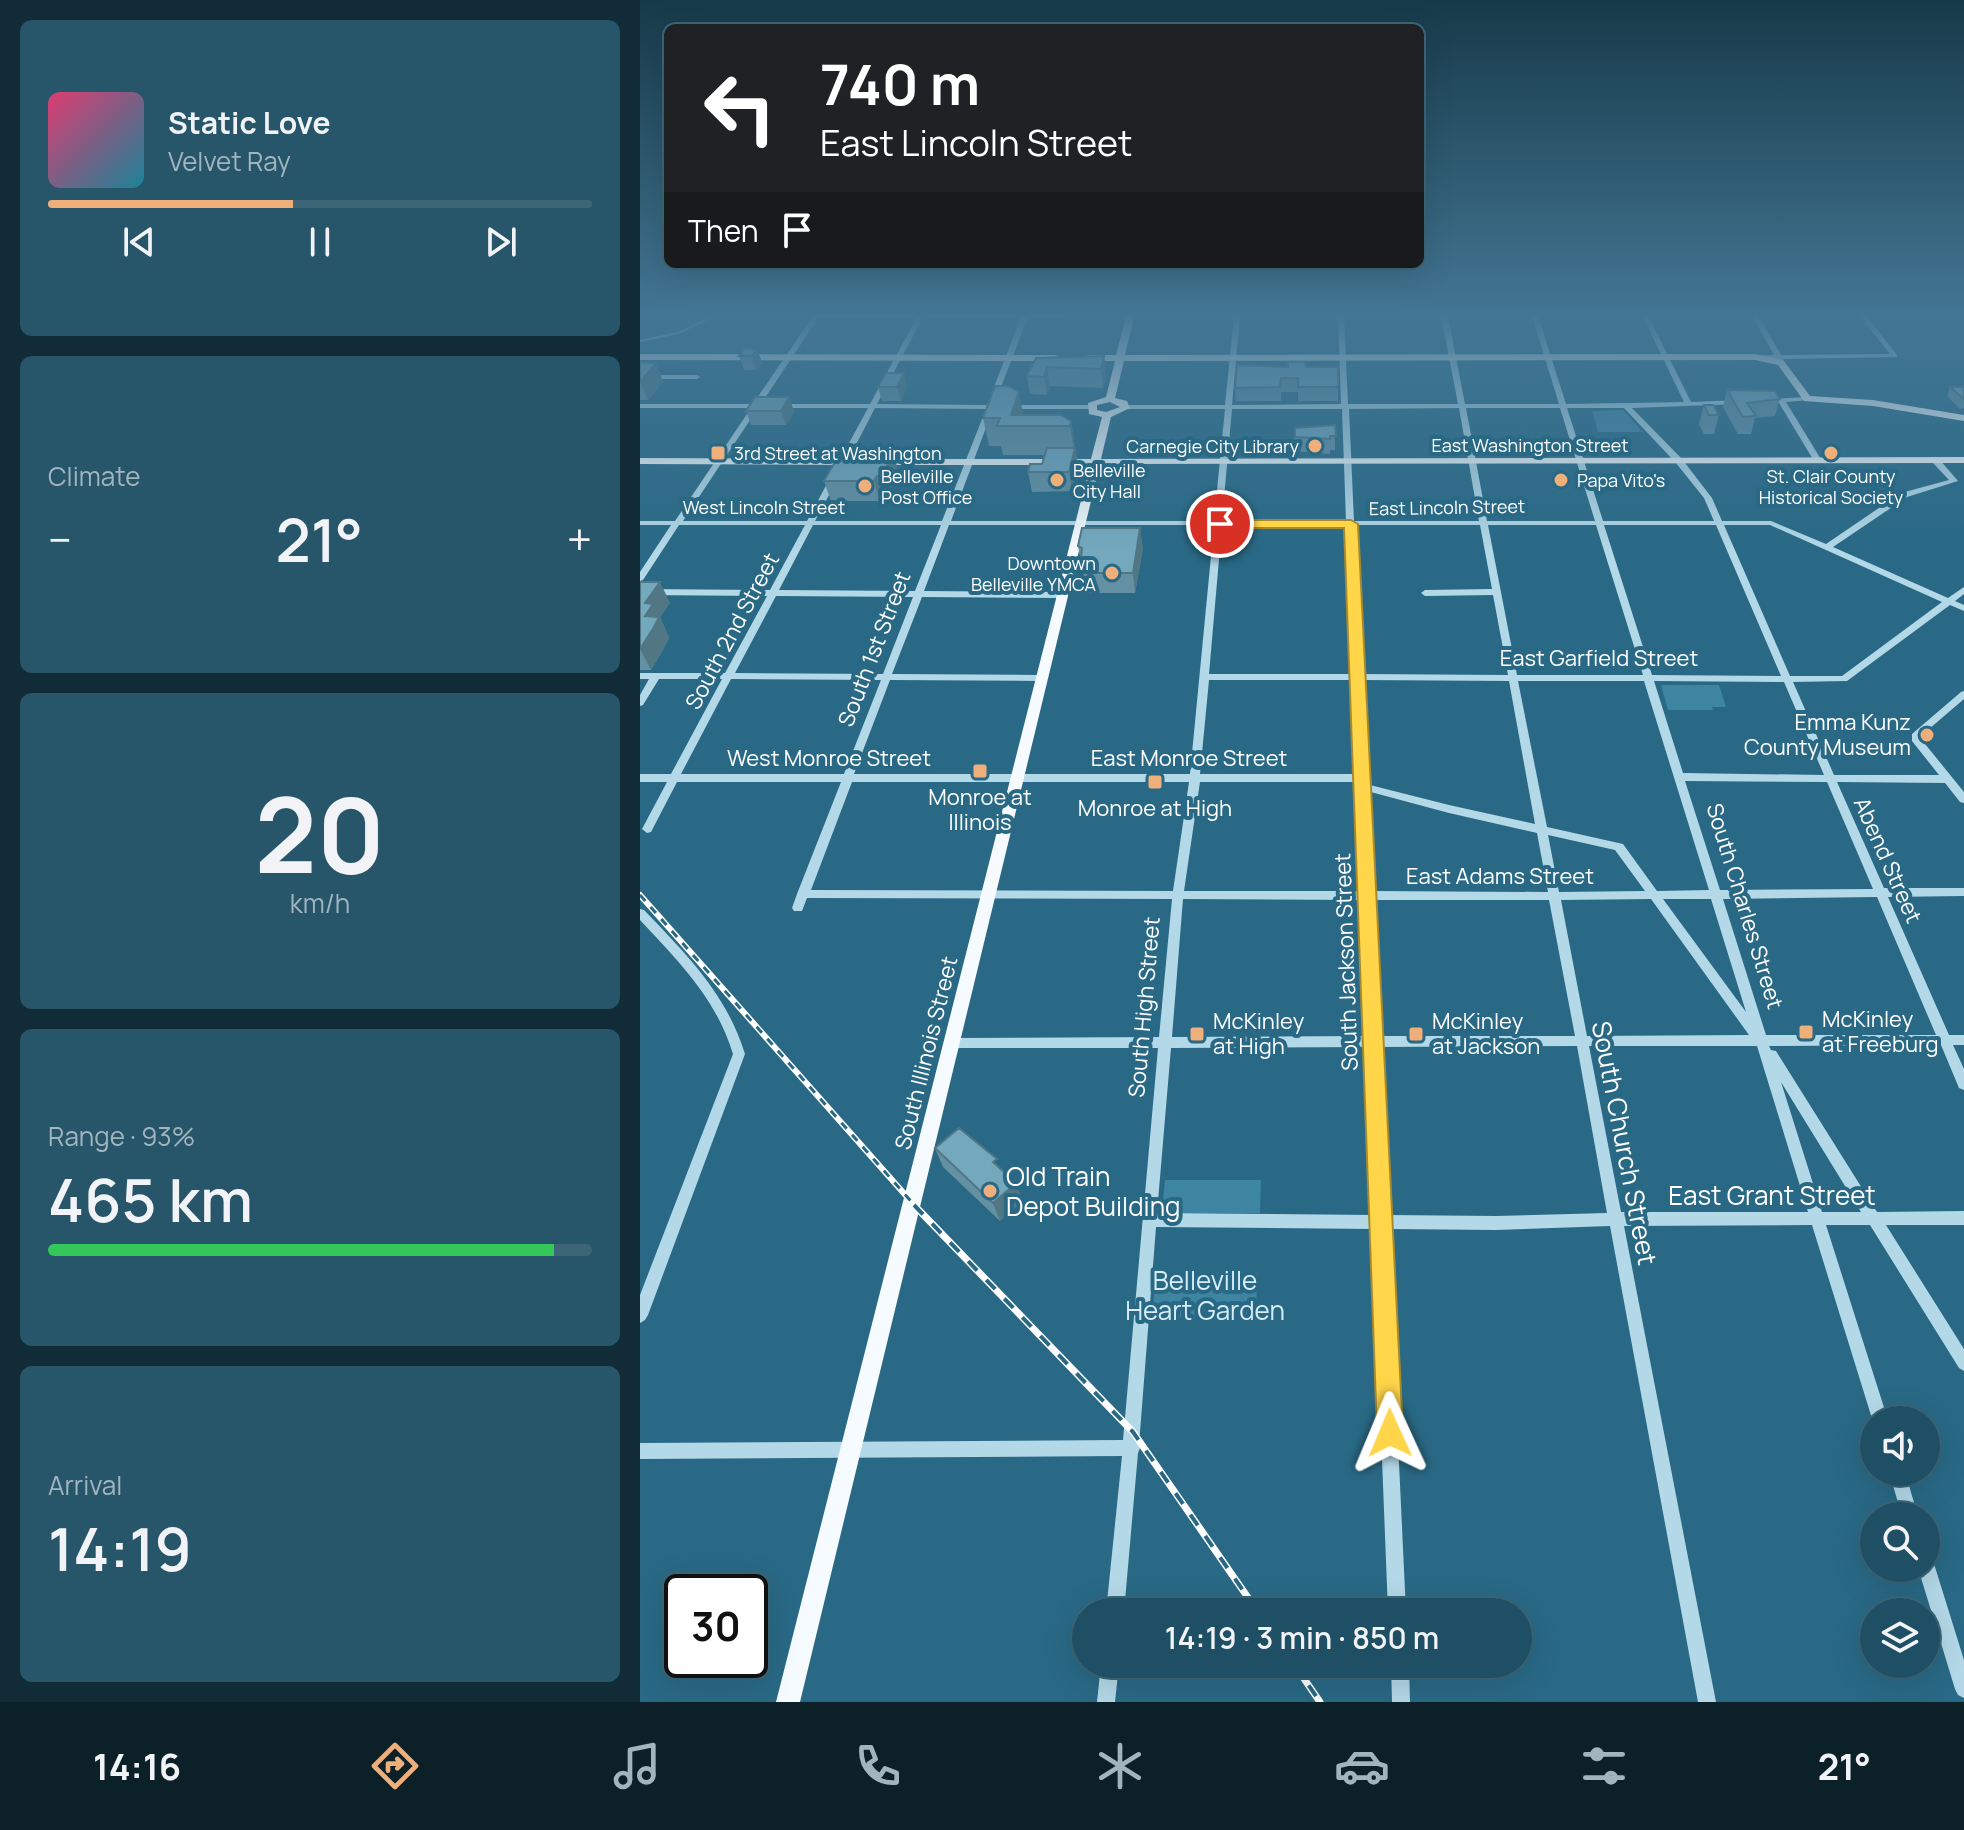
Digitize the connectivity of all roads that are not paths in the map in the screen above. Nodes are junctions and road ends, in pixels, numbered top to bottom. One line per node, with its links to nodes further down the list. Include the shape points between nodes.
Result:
1 (764, 392): 16 (street)
2 (879, 392): 17 (street, South 2nd Street)
3 (995, 392): 21 (street, South 1st Street)
4 (1112, 392): 11 (main road)
5 (1229, 392): 24 (street, South High Street)
6 (1344, 392): 25 (street, South Jackson Street)
7 (1457, 392): 18 (street, South Church Street)
8 (1560, 392): 19 (street, South Charles Street)
9 (1683, 392): 14 (street)
10 (1803, 392): 12 (main road)
11 (1110, 399): 22 (main road); 23 (main road)
12 (1807, 399): 13 (street); 27 (main road)
13 (1781, 400): 14 (street); 32 (street)
14 (1689, 405): 20 (street)
15 (640, 406): 16 (street)
16 (755, 406): 17 (street); 34 (street)
17 (872, 406): 21 (street); 35 (street, South 2nd Street)
18 (1459, 406): 19 (street); 25 (street); 40 (street, South Church Street)
19 (1564, 406): 20 (street); 30 (street, South Charles Street)
20 (1626, 406): 31 (street, Abend Street)
21 (989, 407): 22 (street); 36 (street, South 1st Street)
22 (1090, 407): 26 (main road)
23 (1126, 407): 24 (street); 26 (main road)
24 (1228, 407): 25 (street); 38 (street, South High Street)
25 (1345, 407): 39 (street, South Jackson Street)
26 (1107, 415): 37 (main road, South Illinois Street)
27 (1964, 418)
28 (1964, 460): 33 (main road, East Washington Street)
29 (640, 461): 34 (main road, East Washington Street)
30 (1581, 461): 31 (main road, East Washington Street); 40 (main road, East Washington Street); 43 (street, South Charles Street)
31 (1679, 461): 32 (main road, East Washington Street); 41 (street, Abend Street, via 1708,498)
32 (1818, 461): 33 (main road, East Washington Street)
33 (1936, 461): 51 (street, via 1954,481 1904,495)
34 (718, 462): 35 (main road, East Washington Street); 45 (street)
35 (843, 462): 36 (main road, East Washington Street); 46 (street, South 2nd Street)
36 (969, 462): 37 (main road, East Washington Street); 47 (street, South 1st Street)
37 (1095, 462): 38 (main road, East Washington Street); 48 (main road, South Illinois Street)
38 (1225, 462): 39 (main road, East Washington Street); 49 (street, South High Street)
39 (1349, 462): 40 (main road, East Washington Street); 50 (street, South Jackson Street)
40 (1470, 462): 42 (street, South Church Street)
41 (1718, 521): 43 (street, East Lincoln Street); 51 (street, East Lincoln Street, via 1771,523); 71 (street, Abend Street)
42 (1481, 522): 43 (street, East Lincoln Street); 50 (street, East Lincoln Street); 55 (street, South Church Street)
43 (1600, 522): 70 (street, South Charles Street)
44 (640, 523): 45 (street, West Lincoln Street)
45 (677, 523): 46 (street, West Lincoln Street); 52 (street)
46 (810, 523): 47 (street, West Lincoln Street); 56 (street, South 2nd Street)
47 (945, 524): 48 (street, West Lincoln Street); 58 (street, South 1st Street)
48 (1080, 524): 49 (street, East Lincoln Street); 59 (main road, South Illinois Street)
49 (1220, 524): 50 (street, East Lincoln Street); 66 (street, South High Street)
50 (1351, 524): 67 (street, South Jackson Street)
51 (1827, 547): 60 (street, East Lincoln Street)
52 (640, 578)
53 (1964, 590): 60 (street, East Garfield Street)
54 (640, 592): 56 (street)
55 (1495, 592): 57 (street); 69 (street, South Church Street)
56 (773, 593): 58 (street); 64 (street, South 2nd Street)
57 (1425, 593)
58 (919, 594): 59 (street); 65 (street, South 1st Street)
59 (1062, 595): 68 (main road, South Illinois Street)
60 (1948, 602): 61 (street, East Lincoln Street); 71 (street, East Garfield Street, via 1844,679)
61 (1964, 608)
62 (640, 676): 63 (street)
63 (656, 676): 64 (street); 73 (street)
64 (728, 676): 65 (street); 76 (street, South 2nd Street)
65 (886, 677): 68 (street); 77 (street, South 1st Street)
66 (1205, 677): 67 (street, East Garfield Street); 79 (street, South High Street)
67 (1358, 677): 69 (street, East Garfield Street); 82 (street, South Jackson Street)
68 (1042, 678): 78 (main road, South Illinois Street)
69 (1511, 678): 70 (street, East Garfield Street); 84 (street, South Church Street)
70 (1649, 678): 71 (street, East Garfield Street); 74 (street, South Charles Street)
71 (1787, 679): 80 (street, Abend Street)
72 (1964, 694): 81 (street, via 1916,739)
73 (640, 703)
74 (1679, 777): 80 (street); 90 (street, South Charles Street)
75 (640, 778): 76 (street, West Monroe Street)
76 (675, 778): 77 (street, West Monroe Street); 85 (street, South 2nd Street)
77 (847, 778): 78 (street, West Monroe Street); 88 (street, South 1st Street)
78 (1017, 778): 79 (street, East Monroe Street); 89 (main road, South Illinois Street)
79 (1195, 778): 82 (street, East Monroe Street); 94 (street, South High Street)
80 (1830, 778): 81 (street); 86 (street, Abend Street)
81 (1948, 779): 83 (street)
82 (1362, 782): 84 (street, East Monroe Street, via 1449,809); 92 (street, South Jackson Street)
83 (1964, 799)
84 (1540, 828): 91 (street, East Monroe Street, via 1619,847); 93 (street, South Church Street)
85 (647, 829)
86 (1881, 892): 87 (street, East Adams Street); 90 (street, East Adams Street); 97 (street, Abend Street)
87 (1964, 892)
88 (803, 894): 89 (street, East Adams Street); 95 (street, South 1st Street)
89 (988, 894): 94 (street, East Adams Street); 102 (main road, South Illinois Street)
90 (1717, 894): 91 (street, East Adams Street); 100 (street, South Charles Street)
91 (1655, 895): 93 (street, East Adams Street); 100 (street, East Monroe Street)
92 (1367, 896): 93 (street, East Adams Street); 94 (street, East Adams Street); 103 (street, South Jackson Street)
93 (1553, 896): 99 (street, South Church Street)
94 (1178, 897): 101 (street, South High Street)
95 (798, 908)
96 (640, 913): 111 (street, via 716,1000 739,1054)
97 (1945, 1040): 98 (street); 100 (street); 104 (street, Abend Street)
98 (1964, 1040)
99 (1581, 1041): 100 (street); 103 (street); 108 (street, South Church Street)
100 (1762, 1041): 105 (street, South Charles Street); 106 (street)
101 (1165, 1042): 102 (street); 103 (street); 109 (street, South High Street)
102 (951, 1043): 115 (main road, South Illinois Street)
103 (1373, 1043): 110 (street, South Jackson Street)
104 (1964, 1084)
105 (1818, 1218): 106 (street, East Grant Street); 108 (street, East Grant Street); 113 (street, South Charles Street)
106 (1873, 1218): 107 (street, East Grant Street); 112 (street)
107 (1964, 1218)
108 (1615, 1219): 110 (street, East Grant Street); 126 (street, South Church Street)
109 (1149, 1220): 110 (street, East Grant Street); 114 (street, South High Street)
110 (1382, 1223): 119 (street, South Jackson Street)
111 (640, 1315)
112 (1964, 1363)
113 (1876, 1406)
114 (1132, 1448): 115 (street); 118 (street, South High Street)
115 (851, 1450): 116 (street); 123 (main road, South Illinois Street)
116 (640, 1451)
117 (1931, 1582): 122 (street)
118 (1116, 1598)
119 (1396, 1598)
120 (1109, 1678): 124 (street)
121 (1400, 1678): 125 (street)
122 (1964, 1689)
123 (788, 1702)
124 (1106, 1702)
125 (1401, 1702)
126 (1707, 1702)

